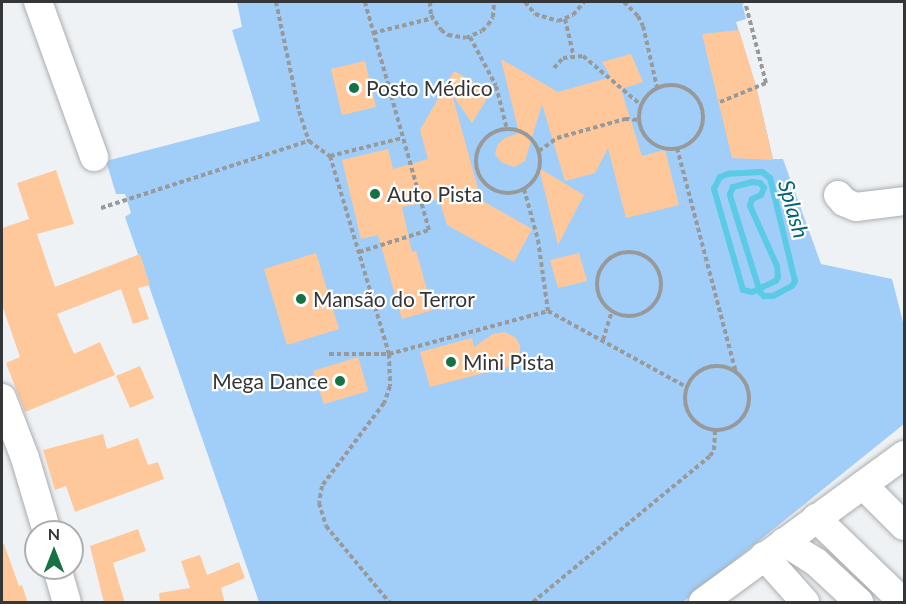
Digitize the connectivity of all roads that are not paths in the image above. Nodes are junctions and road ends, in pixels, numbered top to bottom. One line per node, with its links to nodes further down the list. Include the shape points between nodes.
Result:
1 (38, 2): 2 (street)
2 (94, 157)
3 (838, 195): 4 (street, via 856,207)
4 (904, 201)
5 (2, 398): 7 (street)
6 (902, 460): 8 (street)
7 (13, 462): 10 (street)
8 (863, 485): 9 (street); 11 (street)
9 (816, 518): 12 (street); 18 (street)
10 (41, 520)
11 (904, 526)
12 (774, 549): 14 (street); 16 (street); 17 (street, via 816,562)
13 (60, 580): 15 (street)
14 (720, 598)
15 (67, 603)
16 (805, 603)
17 (859, 603)
18 (903, 603)

